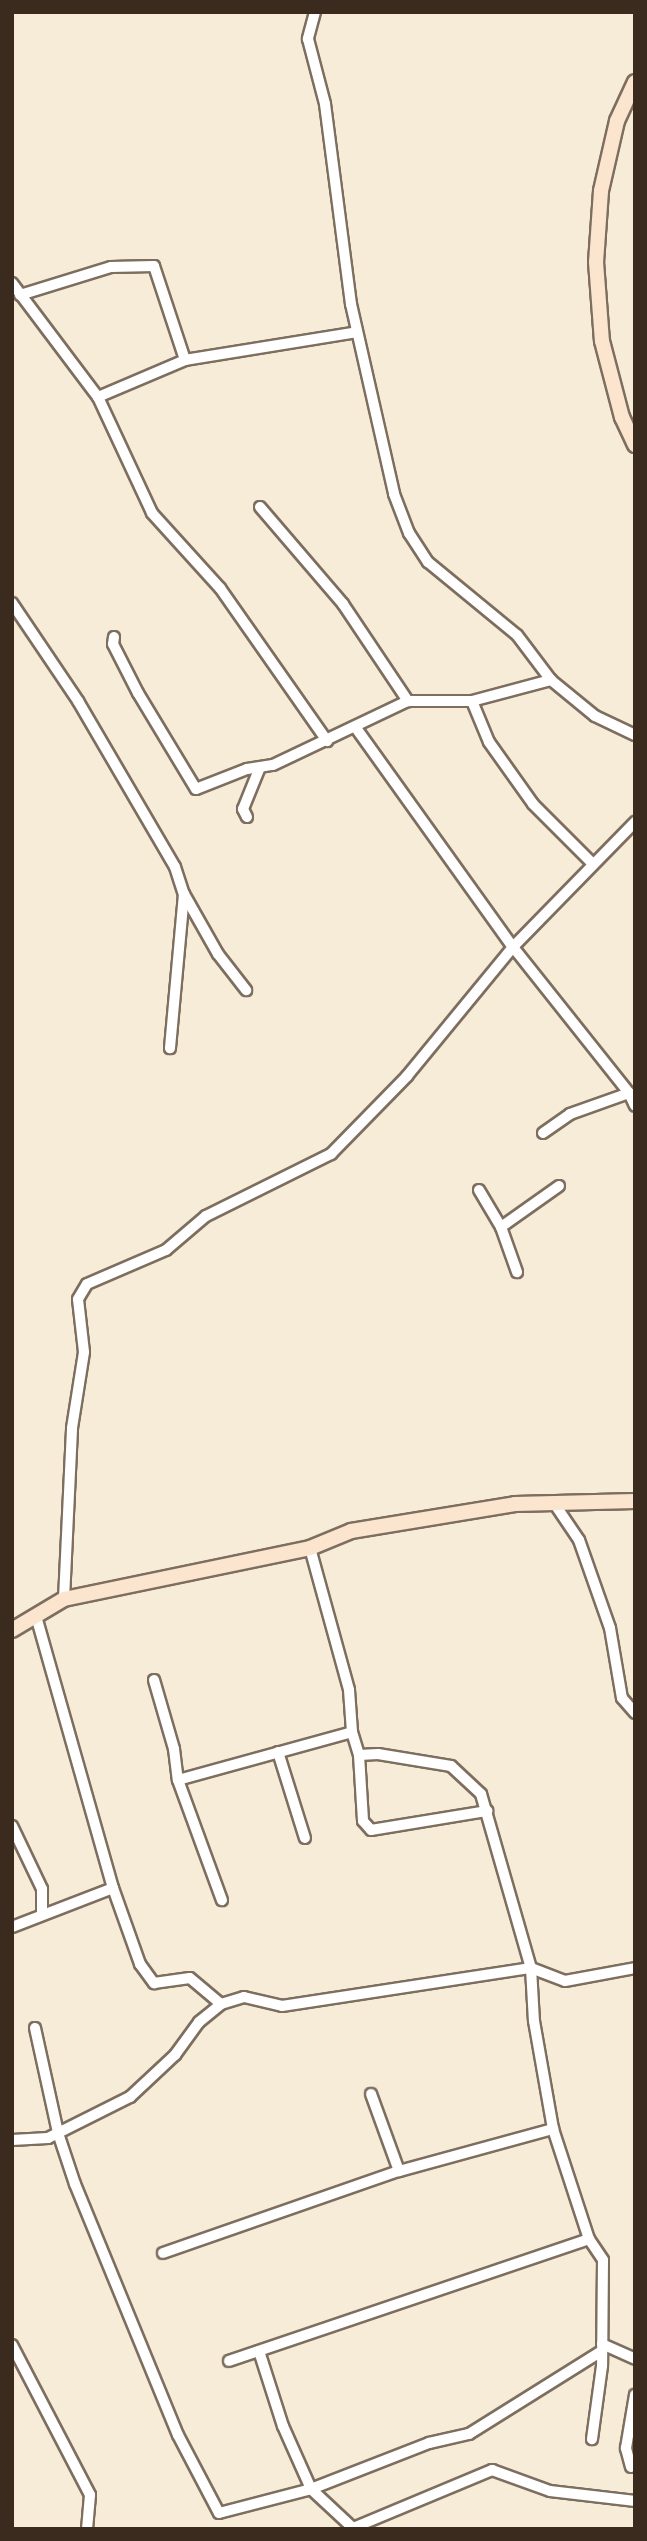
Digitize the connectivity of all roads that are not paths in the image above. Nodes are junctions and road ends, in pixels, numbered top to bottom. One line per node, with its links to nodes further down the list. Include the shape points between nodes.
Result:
1 (315, 12): 5 (street, via 308,38 325,104)
2 (635, 82): 8 (street, via 617,121 601,191 596,261 602,341 622,417)
3 (12, 283): 4 (street)
4 (20, 295): 6 (street, via 111,267 154,265); 7 (street)
5 (357, 332): 6 (street); 12 (street, via 394,494 409,533 428,562 517,635)
6 (185, 360): 7 (street)
7 (98, 397): 17 (street, via 152,513 220,588)
8 (635, 444)
9 (260, 507): 13 (street, via 343,604)
10 (12, 603): 22 (street, via 124,777 175,867)
11 (114, 637): 18 (street, via 113,644 138,694 196,789)
12 (551, 680): 14 (street); 16 (street, via 595,716)
13 (408, 701): 14 (street); 15 (street)
14 (472, 701): 21 (street, via 489,742 533,804)
15 (356, 729): 17 (street); 23 (street)
16 (635, 736)
17 (327, 741): 18 (street)
18 (260, 767): 19 (street, via 243,809)
19 (247, 817)
20 (635, 822): 21 (street)
21 (591, 862): 23 (street)
22 (184, 894): 24 (street, via 218,954); 25 (street)
23 (513, 947): 26 (street); 36 (street, via 407,1076 331,1154 206,1216 166,1250 87,1284 78,1299 84,1352 72,1428)
24 (246, 990)
25 (170, 1048)
26 (629, 1093): 27 (street); 28 (street, via 570,1114)
27 (635, 1106)
28 (543, 1133)
29 (559, 1186): 31 (street)
30 (480, 1190): 31 (street)
31 (501, 1227): 32 (street)
32 (517, 1272)
33 (635, 1501): 34 (street)
34 (556, 1506): 35 (street, via 514,1504 351,1531); 40 (street, via 579,1541 610,1628 622,1698)
35 (310, 1548): 36 (street); 41 (street, via 349,1690)
36 (64, 1599): 37 (street)
37 (36, 1616): 38 (street); 48 (street)
38 (12, 1630)
39 (154, 1680): 44 (street)
40 (635, 1713)
41 (352, 1732): 42 (street); 43 (street)
42 (278, 1752): 44 (street); 47 (street)
43 (359, 1755): 45 (street, via 452,1766 481,1794); 45 (street, via 363,1821 371,1830)
44 (178, 1780): 49 (street)
45 (487, 1811): 52 (street)
46 (12, 1826): 50 (street, via 42,1889)
47 (305, 1838)
48 (113, 1888): 50 (street); 54 (street, via 140,1964 154,1983 190,1978)
49 (222, 1900)
50 (42, 1914): 51 (street)
51 (12, 1927)
52 (531, 1968): 53 (street, via 565,1981); 54 (street, via 282,2006 244,1997); 57 (street, via 534,2021)
53 (635, 1968)
54 (221, 2004): 58 (street, via 130,2097)
55 (35, 2028): 58 (street)
56 (371, 2094): 60 (street)
57 (553, 2129): 60 (street); 61 (street)
58 (58, 2133): 59 (street); 71 (street, via 131,2324 214,2508 224,2513)
59 (12, 2140)
60 (399, 2171): 62 (street)
61 (589, 2239): 64 (street, via 603,2260); 65 (street)
62 (163, 2253)
63 (12, 2345): 73 (street, via 90,2495)
64 (602, 2347): 66 (street); 69 (street); 71 (street, via 468,2434 429,2443)
65 (259, 2351): 67 (street); 71 (street, via 283,2426)
66 (635, 2359)
67 (229, 2361)
68 (635, 2395): 70 (street, via 626,2448)
69 (592, 2439)
70 (631, 2466)
71 (311, 2489): 72 (street, via 353,2528 492,2470 550,2491)
72 (635, 2501)
73 (87, 2529)

